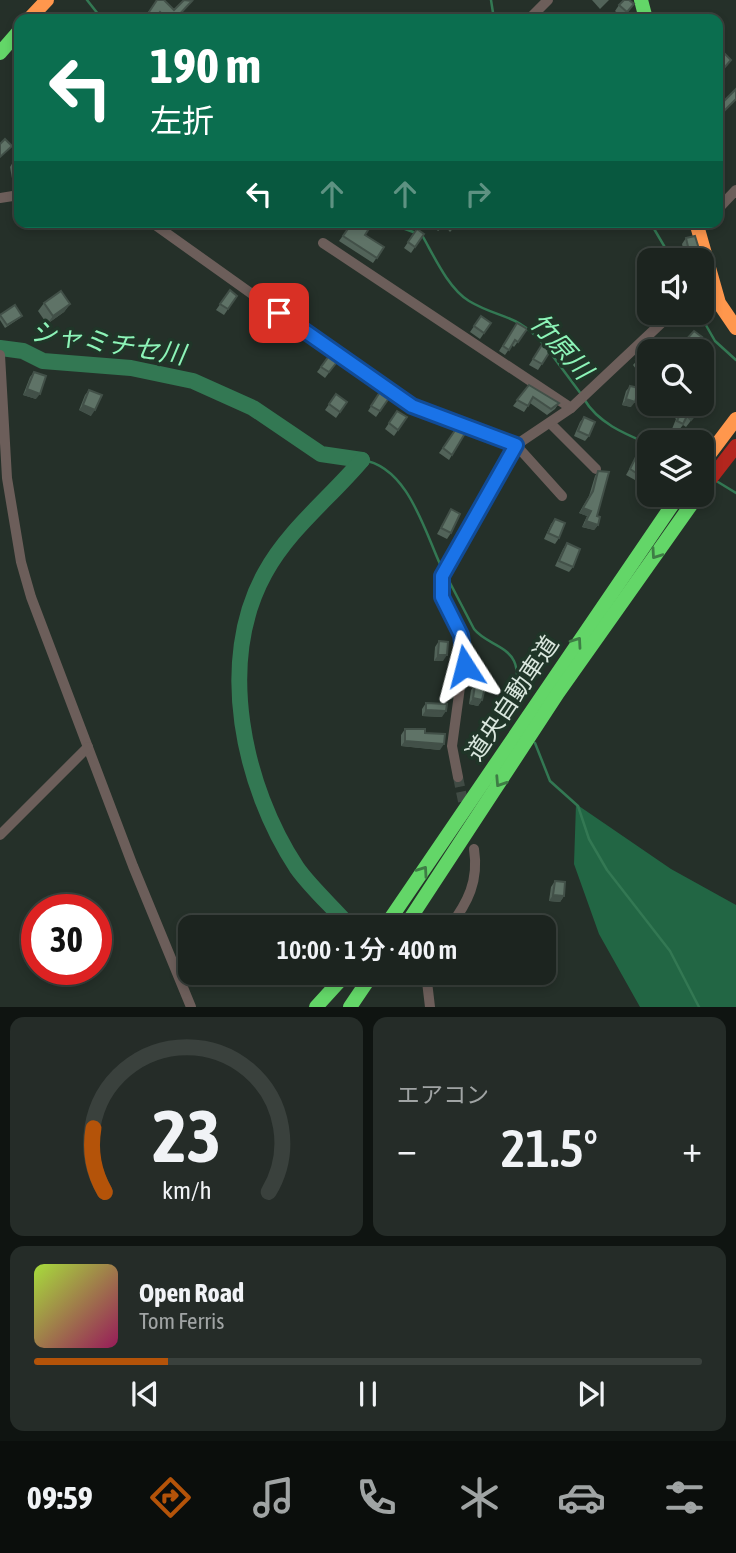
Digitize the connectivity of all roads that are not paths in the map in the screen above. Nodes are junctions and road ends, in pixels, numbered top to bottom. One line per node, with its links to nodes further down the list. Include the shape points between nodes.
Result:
1 (47, 0): 3 (main road)
2 (548, 0): 4 (street)
3 (34, 14)
4 (534, 14)
5 (14, 37): 6 (main road)
6 (0, 52)
7 (736, 190): 8 (street)
8 (723, 204)
9 (159, 228): 21 (street, via 412,406)
10 (700, 228): 12 (main road)
11 (323, 243): 17 (street)
12 (703, 248)
13 (714, 296): 15 (main road)
14 (659, 325): 17 (street)
15 (736, 328)
16 (0, 357): 20 (street)
17 (570, 408): 19 (street)
18 (736, 419): 23 (main road)
19 (551, 424): 21 (street); 24 (street)
20 (1, 438): 29 (street, via 28,586)
21 (516, 445): 26 (street); 30 (street, via 440,586 465,650 452,746)
22 (736, 446): 25 (main road, 道央自動車道)
23 (714, 448)
24 (596, 469)
25 (714, 474)
26 (562, 496)
27 (671, 507): 33 (main road, 道央自動車道, one-way to 27)
28 (689, 507): 34 (main road, 道央自動車道, one-way to 34)
29 (88, 747): 31 (street); 41 (street)
30 (458, 777)
31 (0, 835)
32 (474, 849): 35 (street, via 475,882)
33 (393, 915)
34 (412, 915)
35 (458, 915)
36 (336, 985): 42 (main road)
37 (346, 985): 43 (main road)
38 (366, 985): 44 (main road)
39 (368, 985): 45 (main road)
40 (427, 985): 46 (street)
41 (191, 1007)
42 (316, 1007)
43 (331, 1007)
44 (350, 1007)
45 (355, 1007)
46 (430, 1007)

